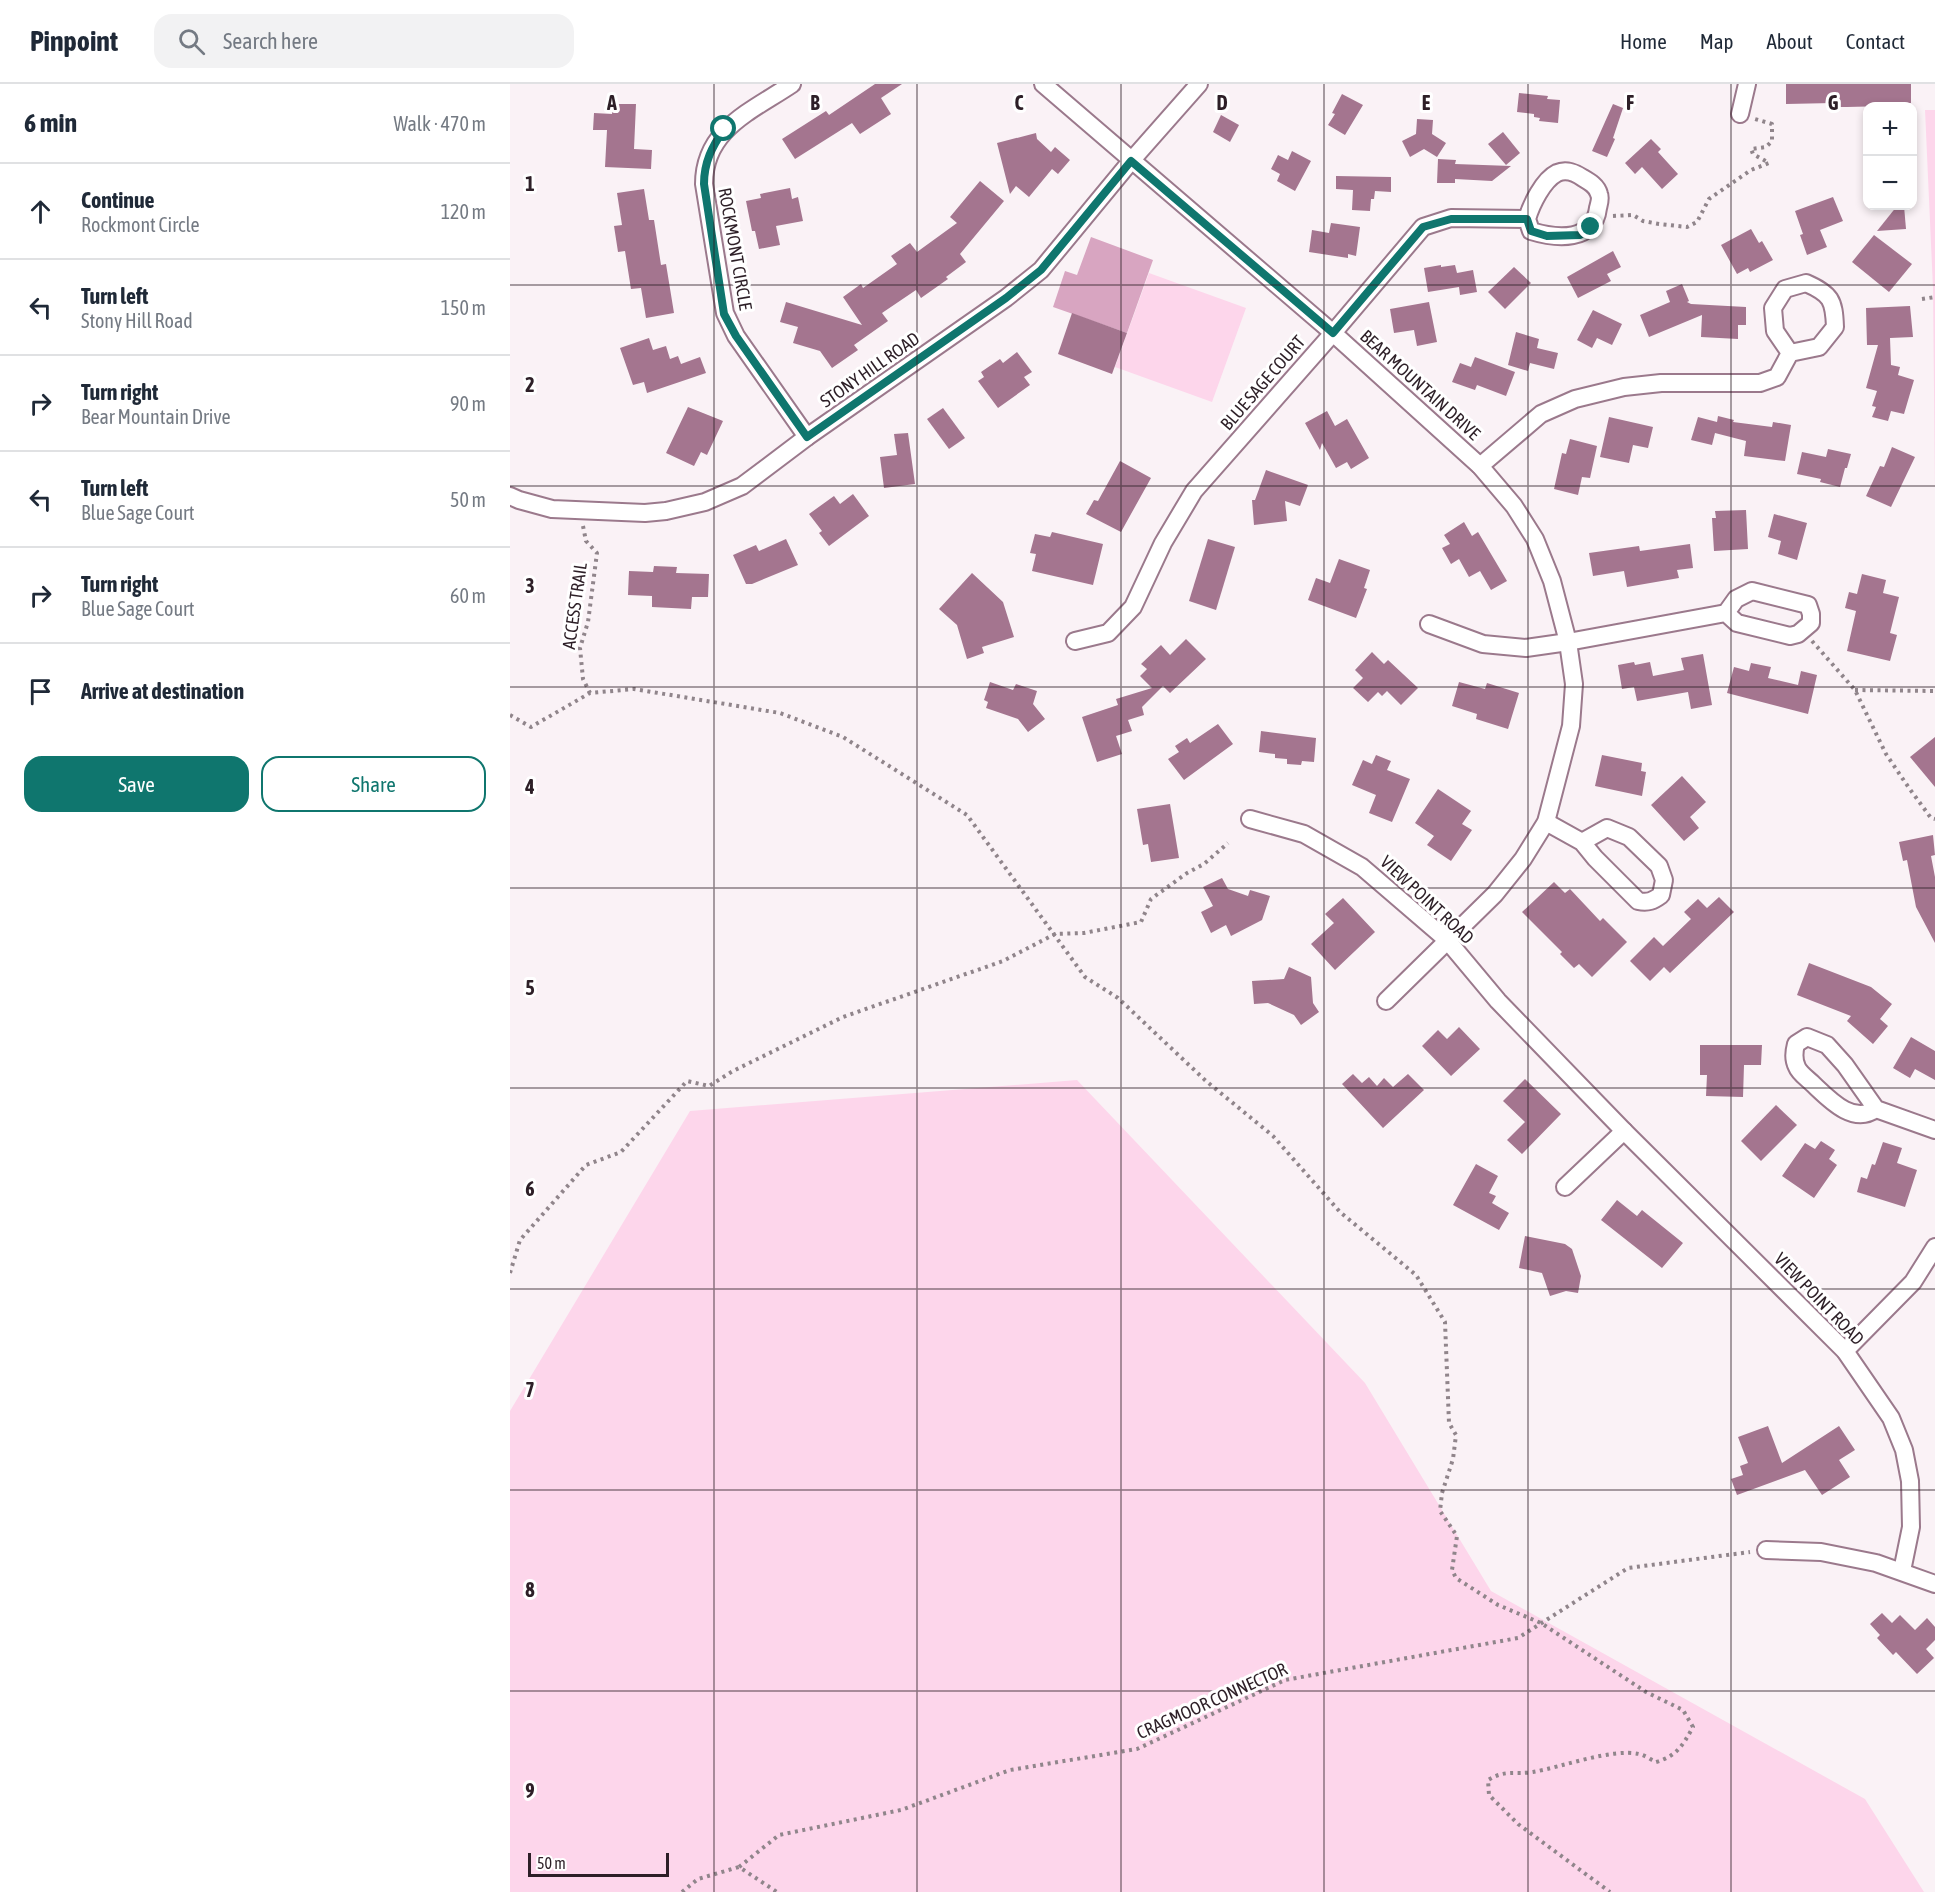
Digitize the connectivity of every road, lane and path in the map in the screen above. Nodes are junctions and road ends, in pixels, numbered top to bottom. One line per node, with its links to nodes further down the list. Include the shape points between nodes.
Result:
1 (792, 84): 13 (street, ROCKMONT CIRCLE, via 724,129 710,149 704,184 724,314)
2 (1043, 84): 6 (street, BEAR MOUNTAIN DRIVE)
3 (1199, 84): 6 (street, STONY HILL ROAD)
4 (1747, 84): 5 (street)
5 (1740, 114): 7 (path, via 1772,124 1772,141 1766,147 1751,149 1769,163 1751,170 1709,199 1697,222 1687,227 1651,223 1633,215)
6 (1131, 161): 11 (street, BEAR MOUNTAIN DRIVE); 13 (street, STONY HILL ROAD, via 1041,270)
7 (1598, 214): 8 (street, via 1591,227 1580,235 1547,236 1531,231); 8 (street, via 1600,195 1593,183 1566,171 1556,173 1543,187)
8 (1527, 219): 11 (street, BLUE SAGE COURT, via 1451,219 1423,227)
9 (1935, 297): 10 (path)
10 (1922, 299)
11 (1333, 333): 14 (street, BEAR MOUNTAIN DRIVE); 20 (street, BLUE SAGE COURT, via 1194,491 1163,543 1133,607 1108,633)
12 (1790, 353): 12 (street, via 1819,347 1835,327 1834,305 1822,290 1806,283 1785,289 1773,308 1775,331); 14 (street, via 1777,377 1760,383 1661,383 1623,387 1575,399 1541,414)
13 (807, 437): 15 (street, STONY HILL ROAD, via 742,486 705,502 666,512 552,509)
14 (1480, 466): 21 (street, BEAR MOUNTAIN DRIVE, via 1514,506 1535,539 1552,581)
15 (510, 496)
16 (583, 525): 24 (path, ACCESS TRAIL, via 586,540 597,553 588,622 580,648 583,679)
17 (1726, 613): 19 (street, via 1737,623 1790,636); 19 (street, via 1736,599 1752,591 1808,604 1811,623); 21 (street)
18 (1429, 624): 21 (street, via 1483,644 1526,648)
19 (1803, 630): 22 (path)
20 (1075, 641)
21 (1568, 642): 28 (street, BEAR MOUNTAIN DRIVE, via 1574,684 1571,726)
22 (1855, 690): 23 (path); 27 (path, via 1886,753)
23 (1935, 691)
24 (590, 693): 25 (path, via 531,727); 31 (path, via 634,688 780,713 843,737 967,815)
25 (510, 715)
26 (1250, 819): 32 (street, VIEW POINT ROAD, via 1304,834 1362,867)
27 (1935, 819)
28 (1546, 822): 29 (street); 32 (street, BEAR MOUNTAIN DRIVE, via 1495,894)
29 (1582, 842): 29 (street, via 1638,901 1653,901 1661,895 1664,880 1659,866 1629,837 1607,828)
30 (1228, 843): 31 (path, via 1151,899 1142,922)
31 (1055, 934): 39 (path, via 1003,961 843,1017 709,1086 687,1081 621,1152 586,1165 520,1240); 44 (path, via 1085,976 1118,998 1206,1081 1273,1136 1340,1212 1416,1275 1445,1322 1449,1423 1456,1435 1440,1511 1457,1536 1452,1570 1456,1578 1489,1599)
32 (1447, 940): 33 (street, BEAR MOUNTAIN DRIVE); 36 (street, VIEW POINT ROAD, via 1498,1000)
33 (1386, 1001)
34 (1876, 1109): 34 (street, via 1827,1045 1807,1037 1796,1044 1793,1053 1797,1069 1837,1106 1848,1112); 35 (street)
35 (1935, 1130)
36 (1624, 1131): 37 (street); 40 (street, VIEW POINT ROAD)
37 (1565, 1187)
38 (1935, 1247): 40 (street, via 1913,1282)
39 (510, 1272)
40 (1845, 1351): 42 (street, VIEW POINT ROAD, via 1890,1418 1904,1450 1910,1481 1911,1527)
41 (1766, 1550): 42 (street, via 1821,1552); 44 (path, CRAGMOOR CONNECTOR, via 1628,1568)
42 (1902, 1571): 43 (street)
43 (1935, 1584)
44 (1541, 1623): 45 (path, CRAGMOOR CONNECTOR, via 1518,1638 1285,1680 1137,1749 1011,1770 901,1810 779,1835); 48 (path, via 1646,1692 1683,1710 1693,1727 1671,1758 1656,1762 1639,1754 1620,1754 1528,1773 1499,1773 1488,1780 1489,1795 1518,1824)
45 (739, 1867): 46 (path, via 698,1879); 47 (path)
46 (682, 1892)
47 (777, 1892)
48 (1610, 1892)

